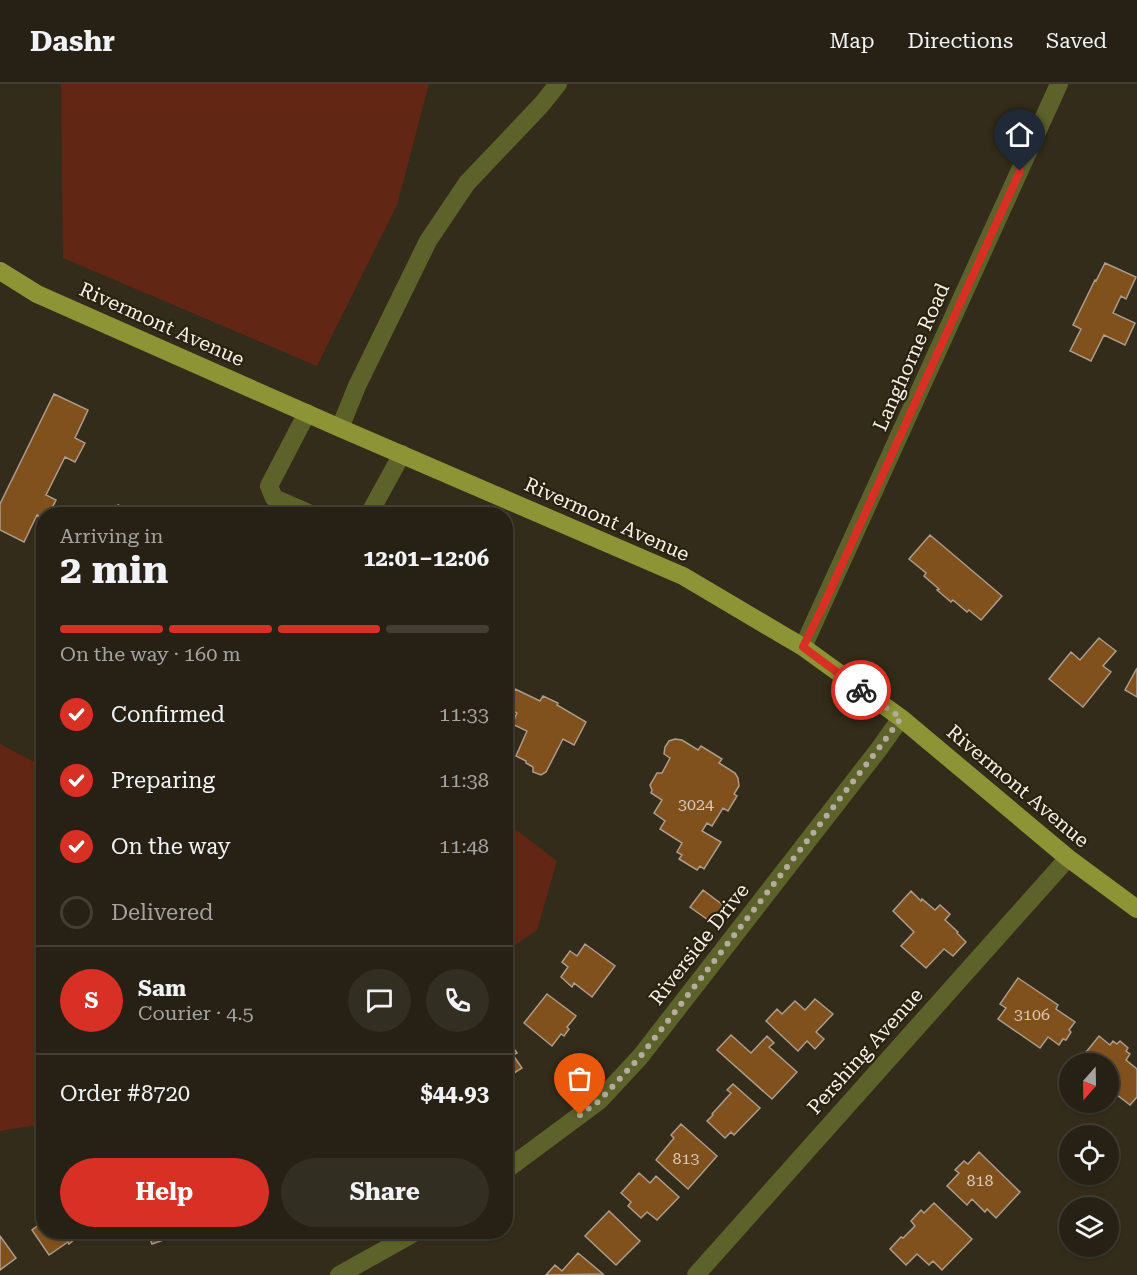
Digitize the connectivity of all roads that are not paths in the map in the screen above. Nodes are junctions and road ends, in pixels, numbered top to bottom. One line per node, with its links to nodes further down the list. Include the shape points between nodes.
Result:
1 (558, 84): 5 (street, via 466,183 428,241)
2 (1059, 84): 9 (street, Langhorne Road)
3 (0, 271): 4 (main road, Rivermont Avenue, via 37,294)
4 (307, 413): 5 (main road, Rivermont Avenue); 7 (street, via 269,486 274,498)
5 (340, 428): 6 (main road, Rivermont Avenue)
6 (402, 454): 8 (street); 9 (main road, Rivermont Avenue, via 682,576)
7 (295, 507)
8 (373, 507)
9 (803, 647): 10 (main road, Rivermont Avenue)
10 (901, 718): 11 (main road, Rivermont Avenue); 13 (street, Riverside Drive, via 640,1057 599,1101)
11 (1068, 858): 12 (main road, Rivermont Avenue); 16 (street, Pershing Avenue)
12 (1137, 909)
13 (513, 1165)
14 (403, 1239): 15 (street)
15 (339, 1275)
16 (696, 1275)

